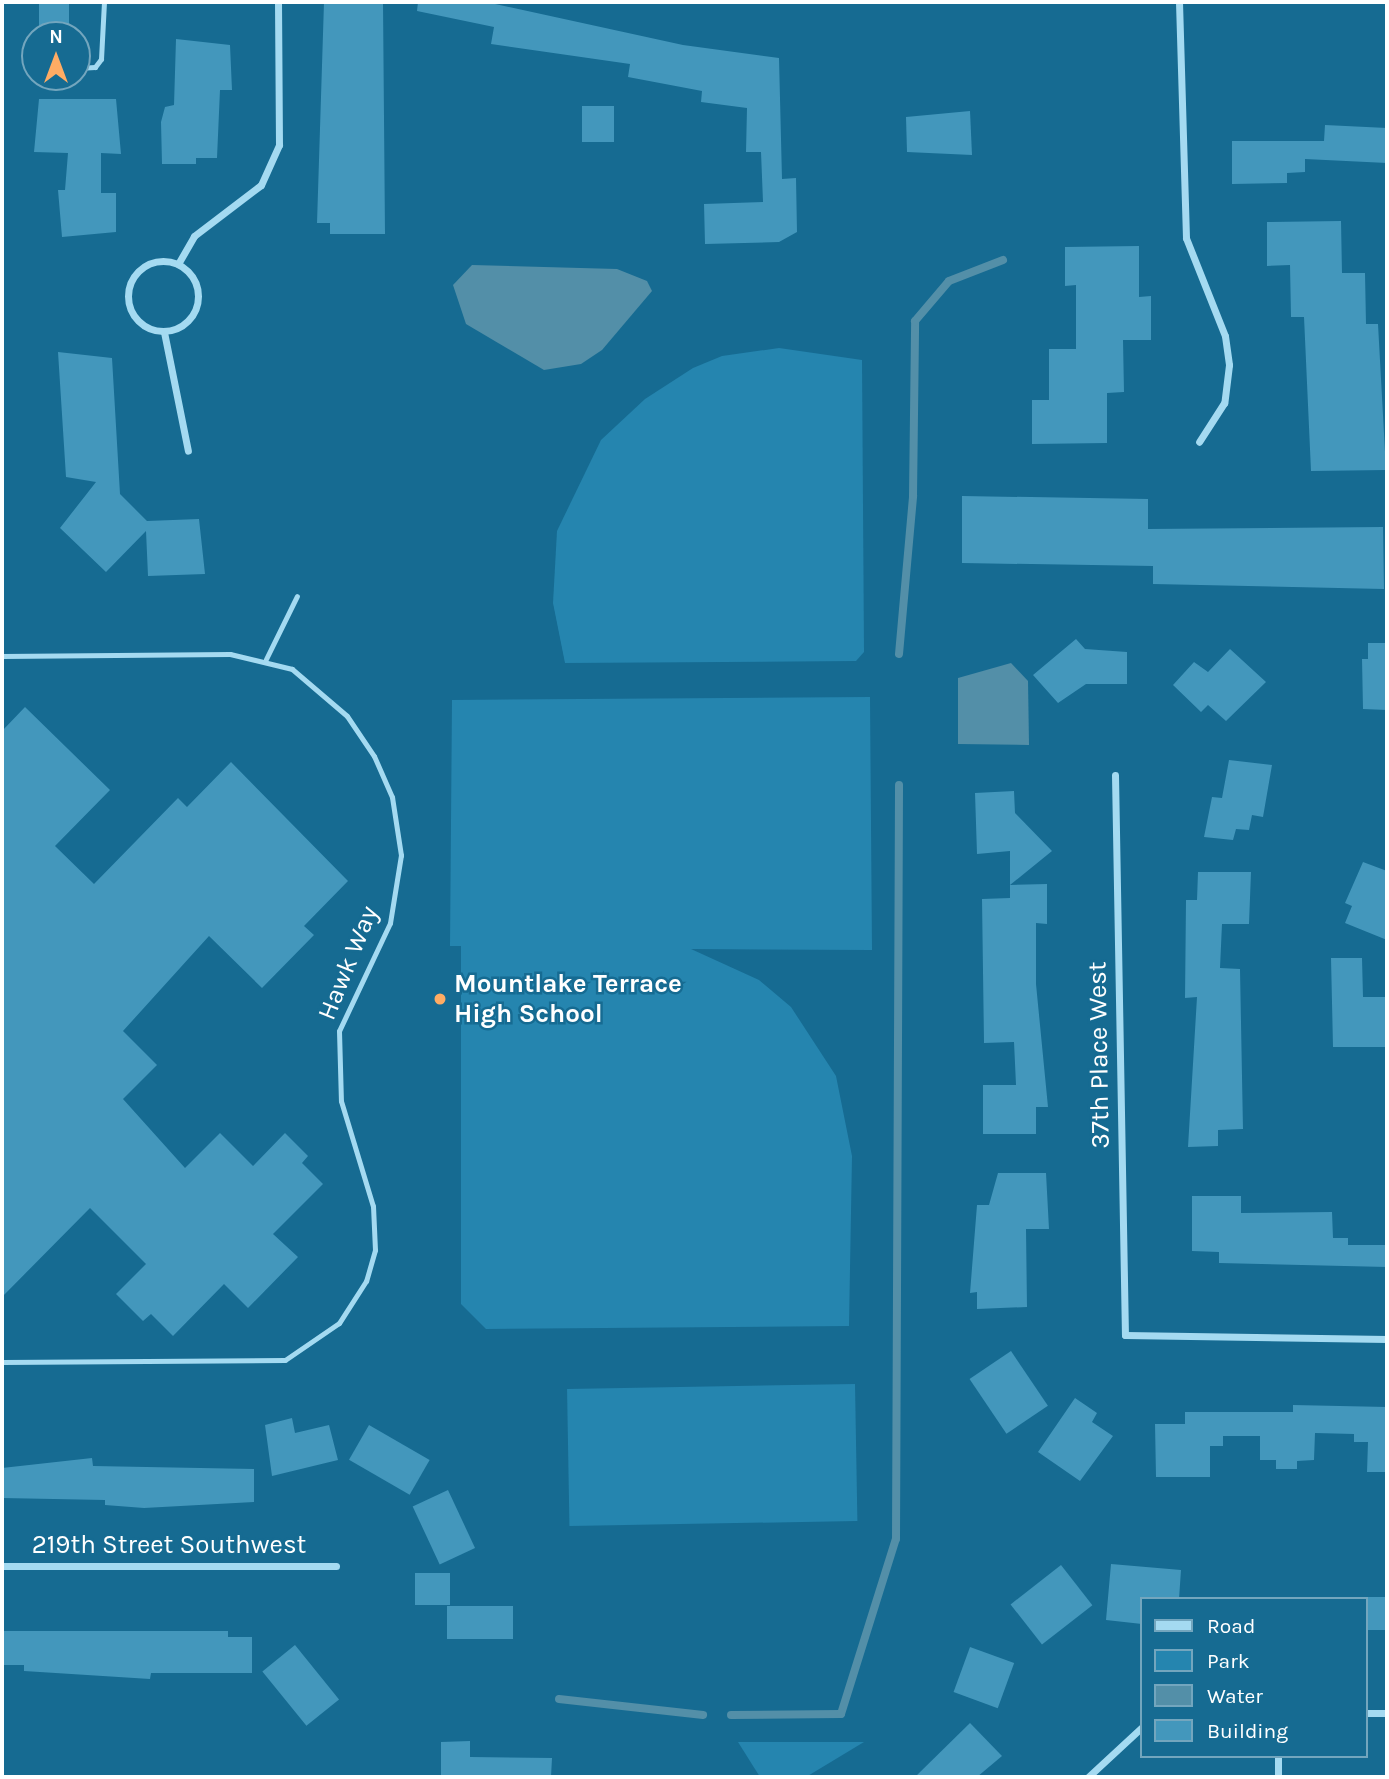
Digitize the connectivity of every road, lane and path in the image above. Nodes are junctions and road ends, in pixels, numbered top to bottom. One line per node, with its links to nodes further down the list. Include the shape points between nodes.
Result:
1 (104, 2): 4 (lane, via 101,58)
2 (278, 2): 5 (street, via 279,145 261,185 194,236)
3 (1179, 2): 7 (street, via 1186,238 1225,336 1229,365 1224,403)
4 (91, 67)
5 (178, 264): 6 (street, via 194,279 198,300 189,320); 6 (street, via 146,266 128,292 139,323)
6 (164, 332): 8 (street)
7 (1199, 442)
8 (188, 452)
9 (297, 596): 11 (lane)
10 (2, 656): 11 (lane, Hawk Way)
11 (266, 659): 14 (lane, Hawk Way, via 292,668 347,716 392,797 401,855 390,923 351,997 337,1065 341,1101 373,1206 375,1250 366,1281 339,1323 285,1360)
12 (1115, 775): 13 (street, 37th Place West, via 1125,1335)
13 (1387, 1339)
14 (2, 1362)
15 (2, 1566): 16 (street, 219th Street Southwest)
16 (336, 1566)
17 (1368, 1713): 18 (street)
18 (1387, 1713)
19 (1140, 1729): 21 (street)
20 (1278, 1758): 22 (street)
21 (1088, 1777)
22 (1278, 1777)

